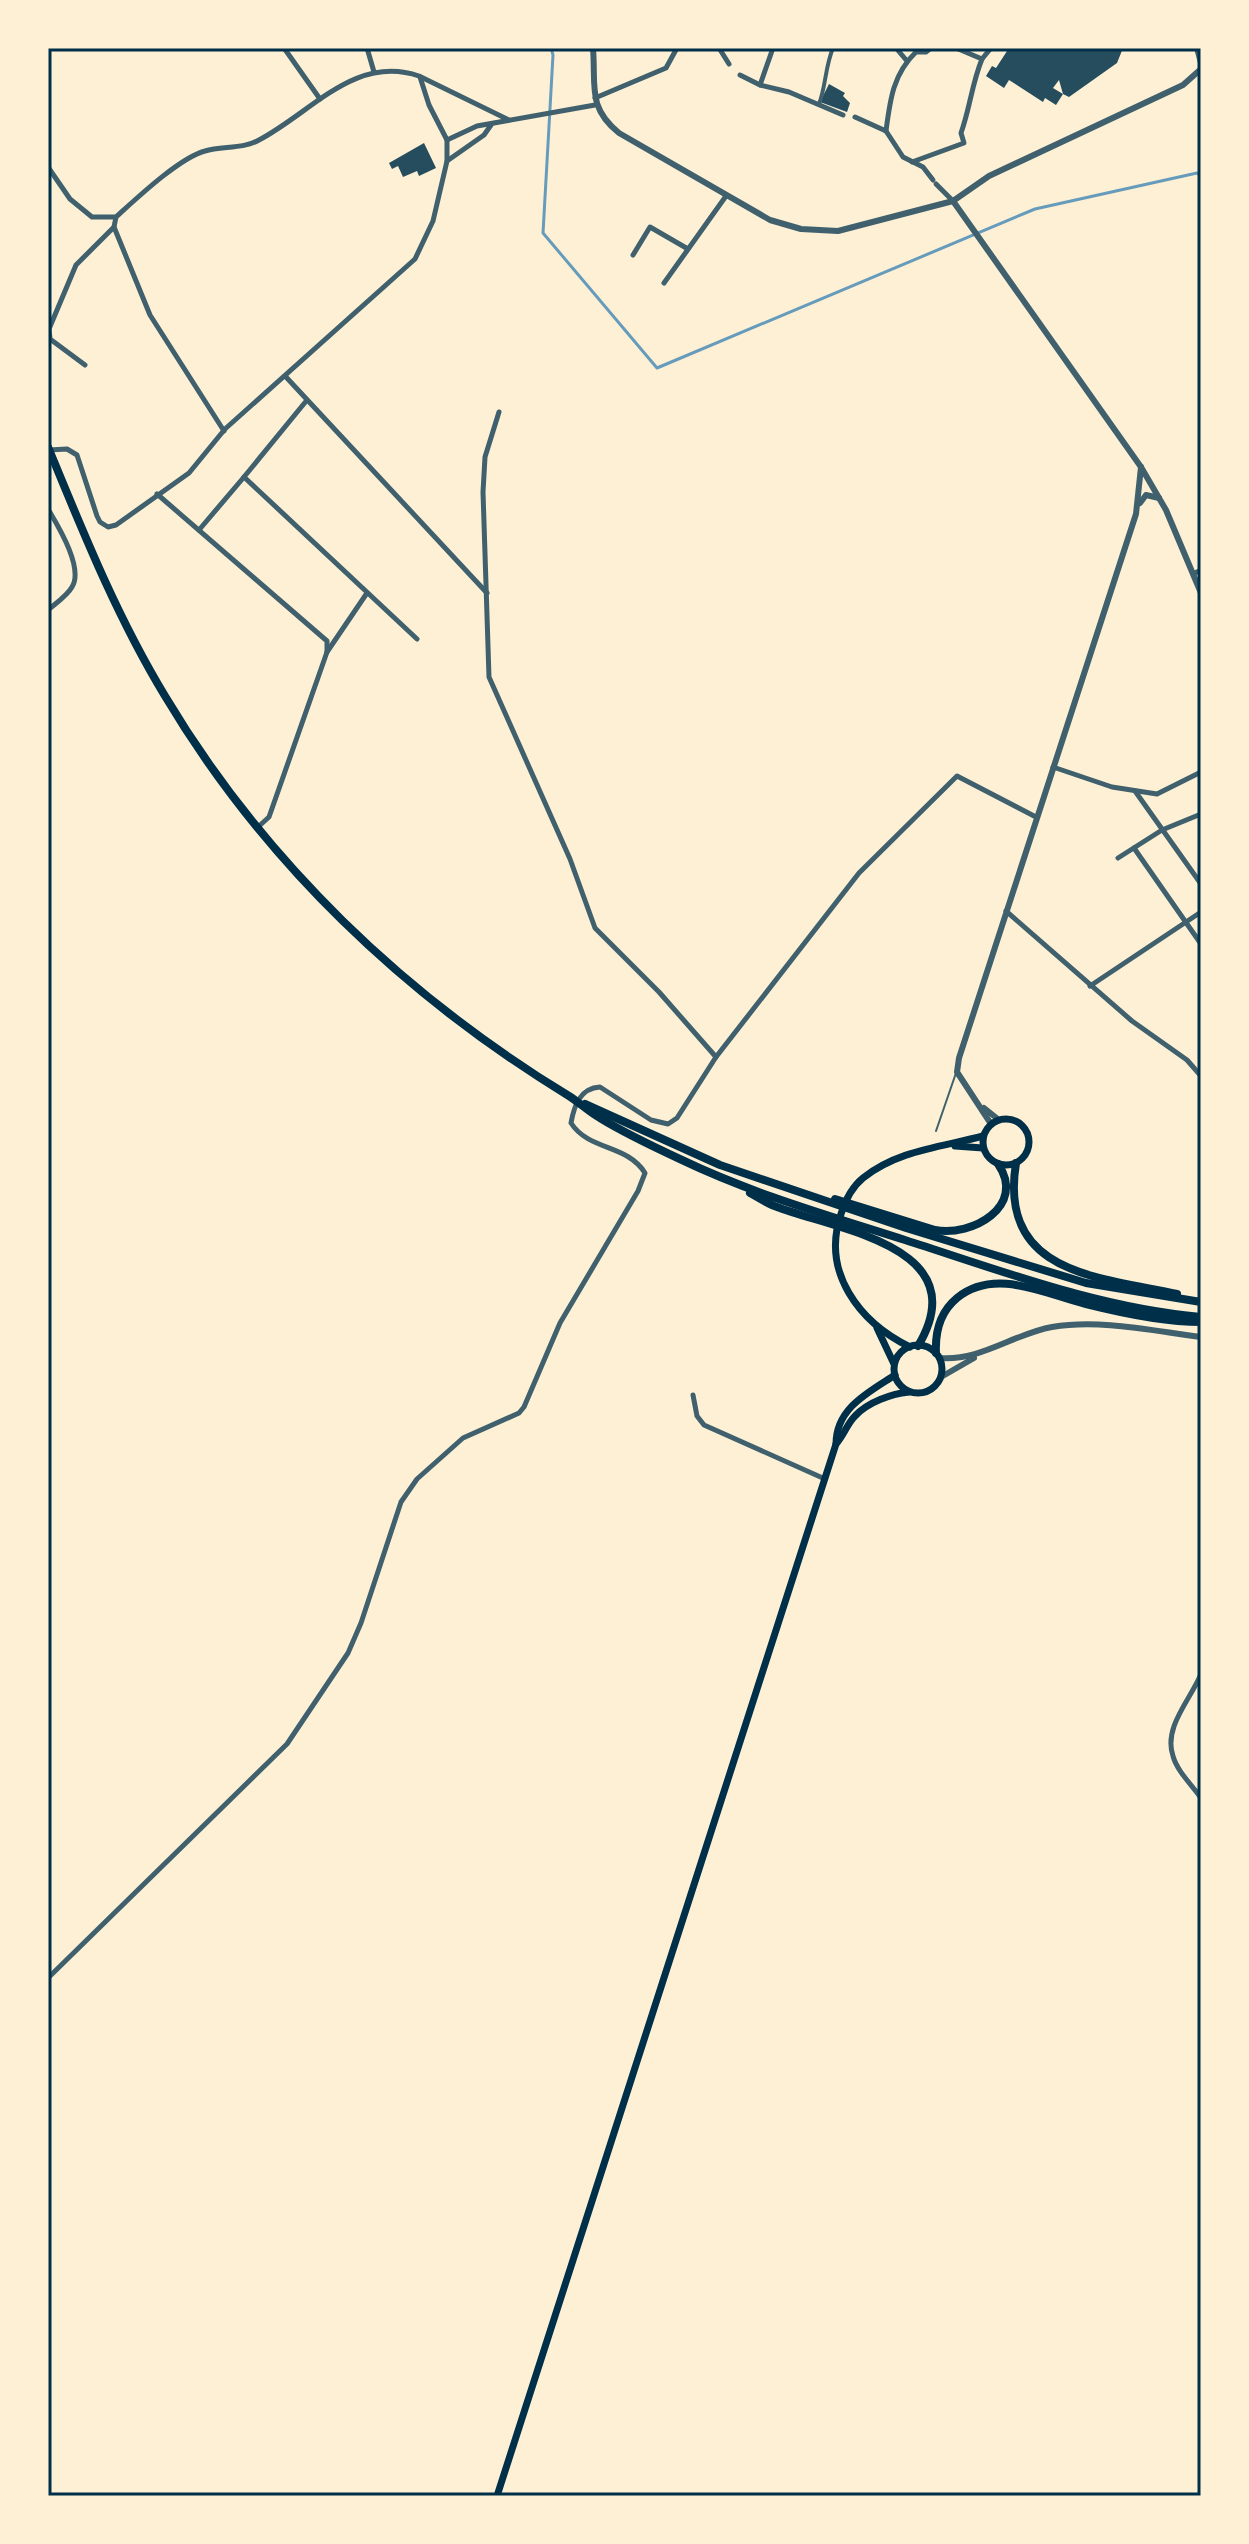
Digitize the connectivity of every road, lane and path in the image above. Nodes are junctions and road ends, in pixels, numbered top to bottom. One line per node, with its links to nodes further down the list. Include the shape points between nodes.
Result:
1 (284, 48): 22 (street)
2 (367, 48): 18 (street)
3 (593, 48): 23 (street)
4 (677, 48): 23 (street, via 666,68)
5 (719, 48): 16 (street)
6 (773, 48): 21 (street)
7 (833, 48): 24 (street)
8 (896, 48): 15 (street)
9 (931, 48): 15 (street)
10 (956, 48): 13 (street)
11 (1197, 48): 17 (street)
12 (990, 49): 14 (street)
13 (968, 51): 14 (street)
14 (982, 59): 32 (street, via 961,133 963,145)
15 (907, 61): 29 (street, via 890,99)
16 (729, 64)
17 (1201, 66): 35 (street, via 1176,89 989,176)
18 (374, 72): 20 (street); 22 (street)
19 (740, 75): 21 (street)
20 (419, 76): 27 (street); 30 (street)
21 (760, 85): 24 (street)
22 (320, 99): 36 (street, via 257,142 202,151)
23 (593, 103): 27 (street); 34 (street, via 619,133)
24 (819, 104): 25 (street)
25 (843, 115)
26 (855, 117): 29 (street)
27 (509, 120): 28 (street)
28 (491, 125): 30 (street); 31 (street)
29 (886, 131): 32 (street)
30 (447, 140): 31 (street)
31 (447, 161): 43 (street, via 433,221 415,259)
32 (912, 162): 35 (street)
33 (48, 167): 36 (street, via 70,199 92,217)
34 (726, 196): 35 (street, via 785,226 817,231 838,231); 38 (street)
35 (953, 201): 48 (street)
36 (116, 217): 37 (street)
37 (114, 227): 41 (street, via 76,265); 46 (street, via 150,315)
38 (688, 249): 39 (street, via 650,227); 40 (street)
39 (633, 255)
40 (664, 283)
41 (50, 322): 42 (street, via 50,339)
42 (85, 365)
43 (286, 377): 44 (street); 46 (street)
44 (307, 400): 49 (street); 58 (street)
45 (499, 412): 58 (street, via 485,457)
46 (224, 431): 50 (street, via 189,473)
47 (48, 449): 50 (street, via 77,455 97,516 108,527); 68 (main road, via 103,579 149,669 198,748)
48 (1141, 467): 51 (street); 53 (street)
49 (244, 477): 54 (street); 57 (street)
50 (157, 494): 54 (street)
51 (1159, 498): 53 (street, via 1146,495); 56 (street)
52 (48, 509): 60 (street, via 76,574 73,587)
53 (1136, 514): 63 (street)
54 (199, 530): 62 (street, via 327,641)
55 (1201, 570): 56 (street)
56 (1193, 574): 59 (street)
57 (367, 593): 61 (street); 62 (street)
58 (488, 593): 78 (street, via 489,677 595,928)
59 (1201, 593)
60 (48, 610)
61 (417, 639)
62 (327, 652): 68 (street, via 269,817)
63 (1053, 767): 65 (street); 67 (street)
64 (1201, 772): 65 (street, via 1157,794)
65 (1134, 790): 69 (street)
66 (1201, 814): 69 (street)
67 (1036, 817): 73 (street); 78 (street, via 957,776 859,873)
68 (258, 827): 81 (main road, via 319,898 395,970 487,1044)
69 (1162, 830): 70 (street); 72 (street)
70 (1134, 848): 71 (street); 75 (street)
71 (1118, 858)
72 (1201, 884)
73 (1006, 911): 77 (street); 79 (street)
74 (1201, 912): 75 (street)
75 (1185, 923): 76 (street); 77 (street)
76 (1201, 944)
77 (1090, 986): 80 (street)
78 (716, 1057): 81 (street, via 668,1124 651,1120 600,1087)
79 (957, 1072): 82 (street); 83 (lane)
80 (1201, 1076)
81 (577, 1101): 89 (main road, via 626,1132); 90 (main road); 106 (street, via 571,1123 579,1135 637,1160 645,1173 560,1323 524,1407 463,1438 417,1479 401,1502 348,1653 287,1744)
82 (995, 1122): 84 (main road); 87 (main road, via 1014,1120 1029,1137 1027,1153)
83 (936, 1131)
84 (983, 1136): 85 (main road); 86 (main road)
85 (945, 1145): 86 (main road); 93 (main road, via 881,1166 856,1184 842,1211 835,1240 838,1270 843,1285)
86 (983, 1148): 88 (main road)
87 (1016, 1163): 88 (main road); 91 (main road, via 1013,1188 1021,1223 1052,1261 1073,1271)
88 (998, 1164): 90 (main road, via 1006,1188 996,1210 985,1222 949,1232)
89 (725, 1179): 92 (main road, via 1079,1295); 95 (main road, via 774,1206 888,1243 906,1255 922,1273 932,1299 930,1320)
90 (765, 1181): 91 (main road, via 1065,1278)
91 (1201, 1301)
92 (1201, 1320): 97 (main road, via 1119,1311 992,1283 953,1301 938,1327)
93 (876, 1326): 95 (main road); 98 (main road)
94 (1201, 1337): 96 (street, via 1066,1325 1026,1334)
95 (914, 1346): 97 (main road); 98 (main road, via 900,1355)
96 (976, 1355): 97 (street); 99 (street)
97 (938, 1356): 99 (main road)
98 (895, 1371): 100 (main road); 102 (main road, via 851,1406)
99 (941, 1377): 100 (main road, via 932,1389)
100 (910, 1391): 102 (main road, via 863,1409)
101 (693, 1395): 103 (street, via 704,1425)
102 (836, 1444): 103 (main road)
103 (825, 1479): 107 (main road)
104 (1201, 1674): 105 (street, via 1171,1738 1173,1756)
105 (1201, 1798)
106 (48, 1978)
107 (497, 2496)

